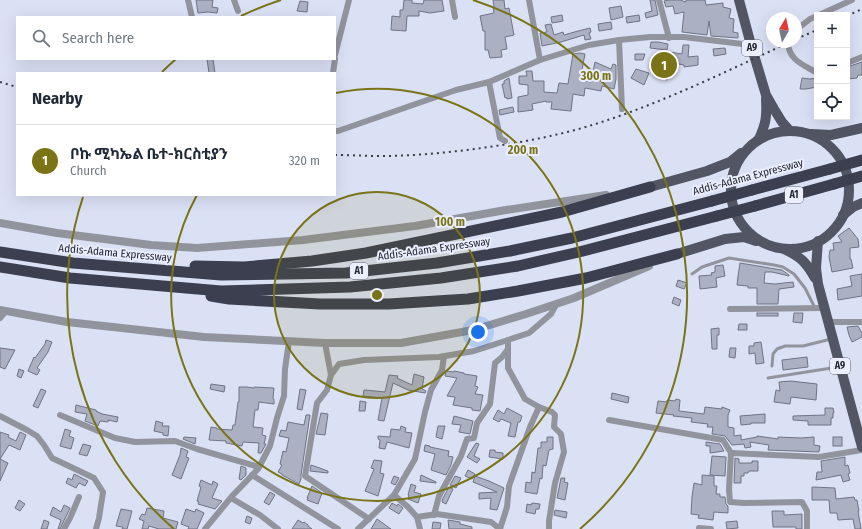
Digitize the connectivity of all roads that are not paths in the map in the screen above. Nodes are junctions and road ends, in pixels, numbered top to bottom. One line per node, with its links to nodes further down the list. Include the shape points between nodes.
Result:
1 (188, 0): 11 (street)
2 (234, 0): 9 (street)
3 (349, 0): 19 (street)
4 (452, 0): 12 (street)
5 (529, 0): 22 (street)
6 (659, 0): 15 (street)
7 (739, 0): 17 (main road, A9)
8 (852, 0): 10 (street)
9 (238, 11)
10 (826, 12)
11 (192, 16)
12 (455, 17)
13 (814, 18): 14 (street)
14 (802, 25)
15 (669, 38): 16 (street); 17 (street, via 684,37)
16 (619, 40): 22 (street, via 590,45); 28 (street)
17 (751, 45): 27 (main road, A9)
18 (789, 48): 24 (street, via 794,58)
19 (336, 51)
20 (862, 57): 23 (street)
21 (335, 60): 25 (street)
22 (540, 60): 26 (street)
23 (850, 63)
24 (814, 71)
25 (333, 72)
26 (489, 82): 30 (street, via 456,90); 34 (street, via 500,138)
27 (766, 95): 31 (main road, A9); 33 (main road, A9, via 767,113)
28 (622, 109)
29 (862, 128): 32 (main road, via 831,135)
30 (336, 131)
31 (790, 131): 32 (main road); 33 (main road, via 774,133)
32 (808, 134): 40 (main road, via 824,142 838,156 846,172 849,191)
33 (759, 139): 35 (main road)
34 (504, 141)
35 (747, 148): 38 (main road, via 730,162); 43 (main road, via 738,160 732,178 731,196 736,215 747,230)
36 (862, 160): 47 (highway, Addis-Adama Expressway / A1, bridge, via 572,238 437,263 346,273 221,275)
37 (862, 176): 50 (highway, A1, bridge, via 579,252 518,266 441,278 350,287 220,291)
38 (650, 187): 41 (street, via 416,226 304,240 197,248 151,245); 47 (highway, via 562,212 366,253 312,261 244,267)
39 (862, 203): 40 (main road)
40 (842, 217): 42 (main road, via 837,226)
41 (0, 223)
42 (818, 241): 44 (main road, via 801,248); 51 (main road, A9)
43 (762, 242): 44 (main road); 46 (main road, via 744,237 725,239)
44 (783, 248): 51 (main road, A9, via 804,261)
45 (0, 252): 47 (highway, Addis-Adama Expressway / A1)
46 (677, 254): 50 (highway, via 586,278 518,291 468,299 389,304 320,304 230,299); 52 (street)
47 (73, 263)
48 (0, 267): 50 (highway, A1)
49 (692, 274): 53 (lane, via 702,267 729,258 783,267 794,274)
50 (70, 278)
51 (818, 284): 53 (main road, A9)
52 (557, 303): 60 (street, via 551,314 529,333); 62 (street, via 473,330 401,343)
53 (820, 308): 54 (street); 57 (main road, A9)
54 (730, 309)
55 (3, 310): 56 (street); 61 (street, via 67,322 197,336)
56 (0, 318)
57 (828, 322): 58 (street); 59 (main road, A9)
58 (862, 322)
59 (832, 338): 65 (lane, via 803,346 785,346 777,349 773,354); 66 (main road, A9)
60 (508, 340): 63 (street); 64 (street, via 474,351)
61 (289, 341): 62 (street); 75 (street, via 284,396 270,446)
62 (325, 343): 67 (street)
63 (508, 349): 69 (street, via 508,368 525,399); 80 (street, via 495,363 490,404 478,423 474,438 467,439 461,456 439,496)
64 (444, 356): 67 (street, via 364,360 339,364); 77 (street, via 442,370 425,412 415,459)
65 (772, 366)
66 (840, 367): 68 (lane); 73 (main road, A9)
67 (331, 375): 82 (street, via 327,390 317,403 305,476)
68 (768, 378)
69 (538, 407): 91 (street, via 509,486 507,507); 92 (street, via 555,415 554,427 561,434 564,452 555,483)
70 (60, 415): 75 (street, via 115,438 135,442 175,441)
71 (0, 416): 85 (street, via 37,436 52,458 94,478 103,492)
72 (609, 420): 74 (street, via 723,440)
73 (862, 449): 74 (street, via 819,457)
74 (731, 454): 94 (street, via 730,502 802,502 806,511)
75 (259, 467): 76 (street)
76 (252, 475): 79 (street); 88 (street)
77 (394, 495): 81 (street); 82 (street)
78 (79, 497): 84 (street)
79 (231, 498): 86 (street); 87 (street)
80 (434, 515): 81 (street); 91 (street, via 491,522)
81 (417, 517): 90 (street)
82 (369, 519): 89 (street)
83 (699, 528): 93 (street)
84 (64, 529)
85 (96, 529)
86 (205, 529)
87 (278, 529)
88 (338, 529)
89 (358, 529)
90 (420, 529)
91 (500, 529)
92 (549, 529)
93 (711, 529)
94 (807, 529)

